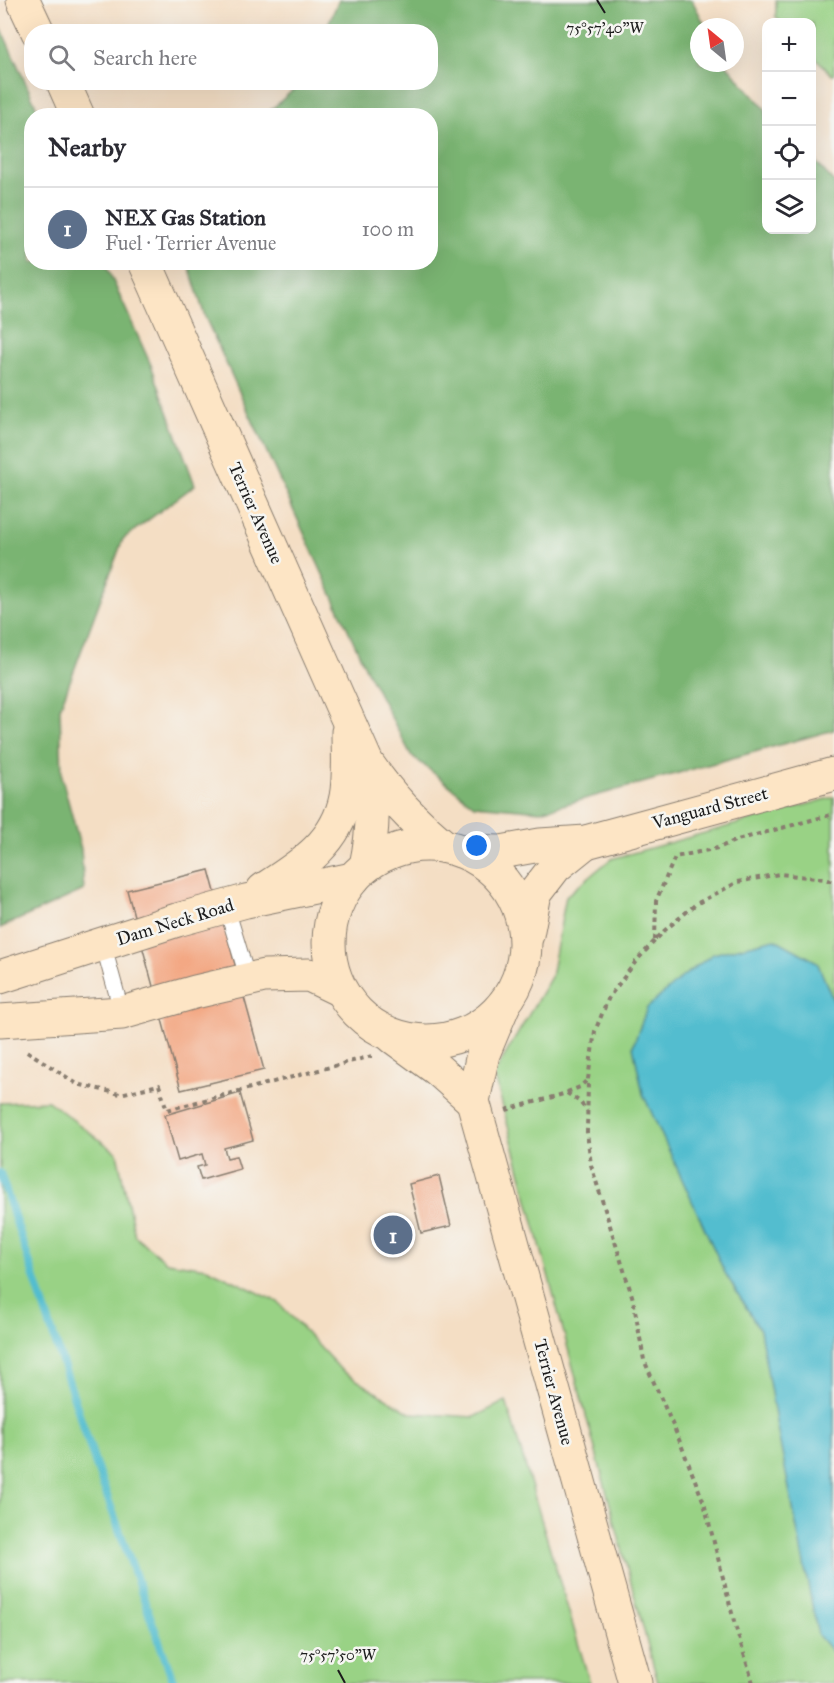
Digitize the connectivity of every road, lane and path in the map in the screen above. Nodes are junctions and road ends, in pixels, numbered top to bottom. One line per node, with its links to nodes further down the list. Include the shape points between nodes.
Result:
1 (23, 0): 2 (street)
2 (34, 24)
3 (67, 90): 4 (street)
4 (74, 108)
5 (149, 270): 6 (street, Terrier Avenue)
6 (348, 721): 7 (street, Terrier Avenue); 14 (street, via 346,797 332,832 305,863)
7 (367, 763): 11 (street, Terrier Avenue, via 390,796 418,825); 12 (street, Terrier Avenue, via 373,798 372,836)
8 (834, 774): 10 (street, Vanguard Street)
9 (834, 814): 15 (path, via 675,857 656,901)
10 (586, 842): 11 (street, Vanguard Street, via 501,852); 17 (street, Vanguard Street, via 555,867 535,893)
11 (452, 849): 12 (street, via 417,846 390,852); 17 (street, via 487,865 508,888 521,915)
12 (359, 873): 14 (street, Dam Neck Road); 20 (street, via 337,904 329,933 330,962)
13 (834, 882): 15 (path, via 779,874 738,882 696,904)
14 (236, 904): 16 (street, Dam Neck Road); 19 (lane)
15 (655, 940): 26 (path, via 609,997 595,1030)
16 (103, 944): 18 (street, Dam Neck Road); 22 (lane)
17 (525, 946): 21 (street, via 519,977)
18 (0, 977)
19 (248, 979): 20 (street, via 309,975); 22 (street)
20 (340, 990): 24 (street)
21 (504, 1004): 24 (street, via 481,1025 451,1038); 28 (street, Terrier Avenue, via 483,1054)
22 (122, 1013): 23 (street)
23 (0, 1021)
24 (384, 1045): 25 (path, via 372,1056 168,1110 159,1085 120,1094 77,1084); 28 (street, via 437,1069)
25 (21, 1050)
26 (588, 1079): 27 (path); 29 (path)
27 (567, 1093): 28 (path); 29 (path)
28 (484, 1107): 30 (street, Terrier Avenue)
29 (588, 1112): 31 (path, via 591,1165 633,1299 644,1360 704,1503)
30 (635, 1683)
31 (753, 1683)

